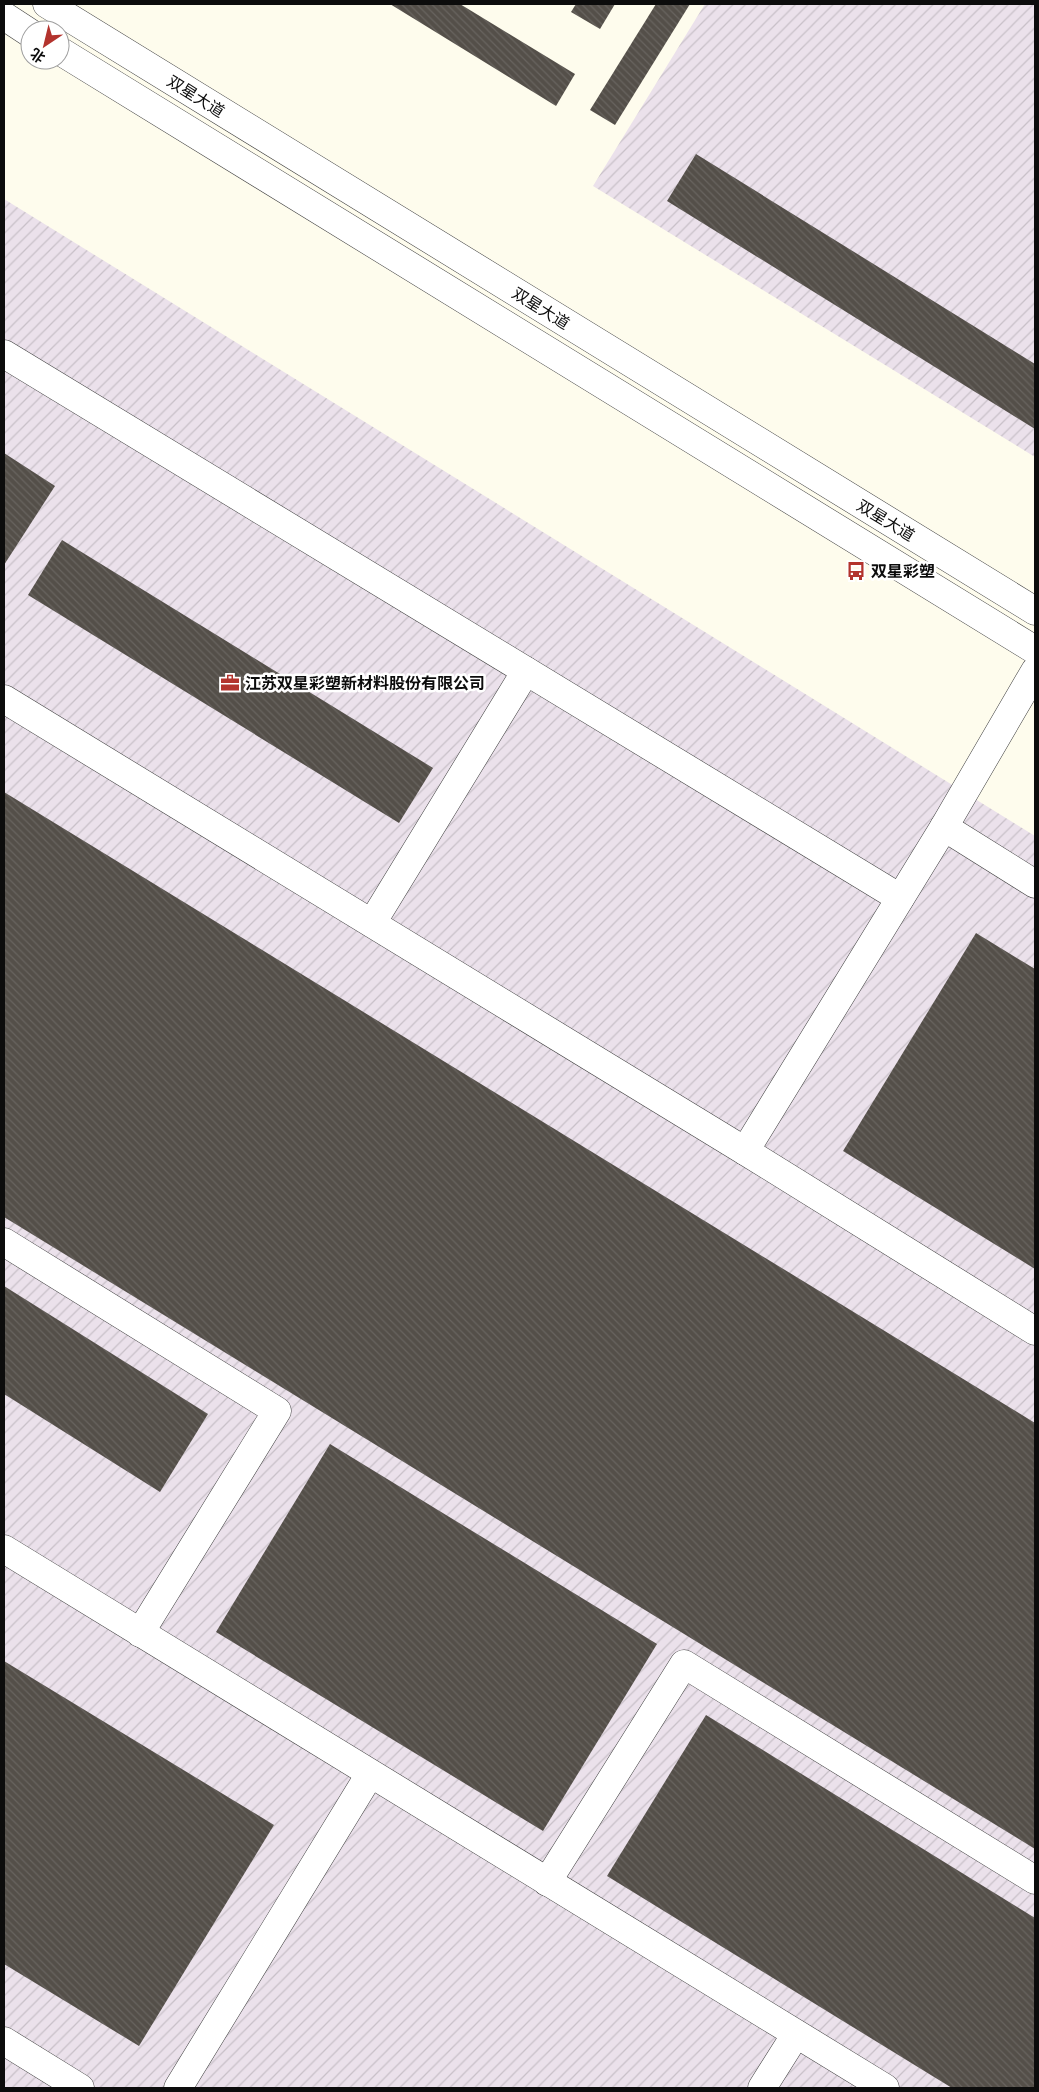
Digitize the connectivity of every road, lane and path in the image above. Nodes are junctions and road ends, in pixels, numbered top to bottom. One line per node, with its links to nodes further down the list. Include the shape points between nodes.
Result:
1 (47, 4): 6 (street, 双星大道)
2 (4, 16): 3 (street)
3 (20, 26)
4 (70, 57): 7 (street, 双星大道)
5 (4, 354): 8 (street)
6 (1035, 611)
7 (1035, 654): 10 (street)
8 (526, 671): 12 (street); 13 (street)
9 (4, 699): 13 (street)
10 (944, 827): 11 (street); 12 (street)
11 (1035, 884)
12 (900, 898): 14 (street)
13 (372, 923): 14 (street)
14 (746, 1151): 16 (street)
15 (4, 1242): 18 (street, via 277,1411)
16 (1035, 1331)
17 (4, 1550): 18 (street)
18 (140, 1633): 19 (street)
19 (370, 1774): 21 (street); 25 (street)
20 (1035, 1880): 21 (street, via 684,1664)
21 (547, 1882): 22 (street)
22 (796, 2034): 26 (street); 27 (street)
23 (4, 2041): 24 (street)
24 (80, 2088)
25 (178, 2088)
26 (762, 2088)
27 (885, 2088)

